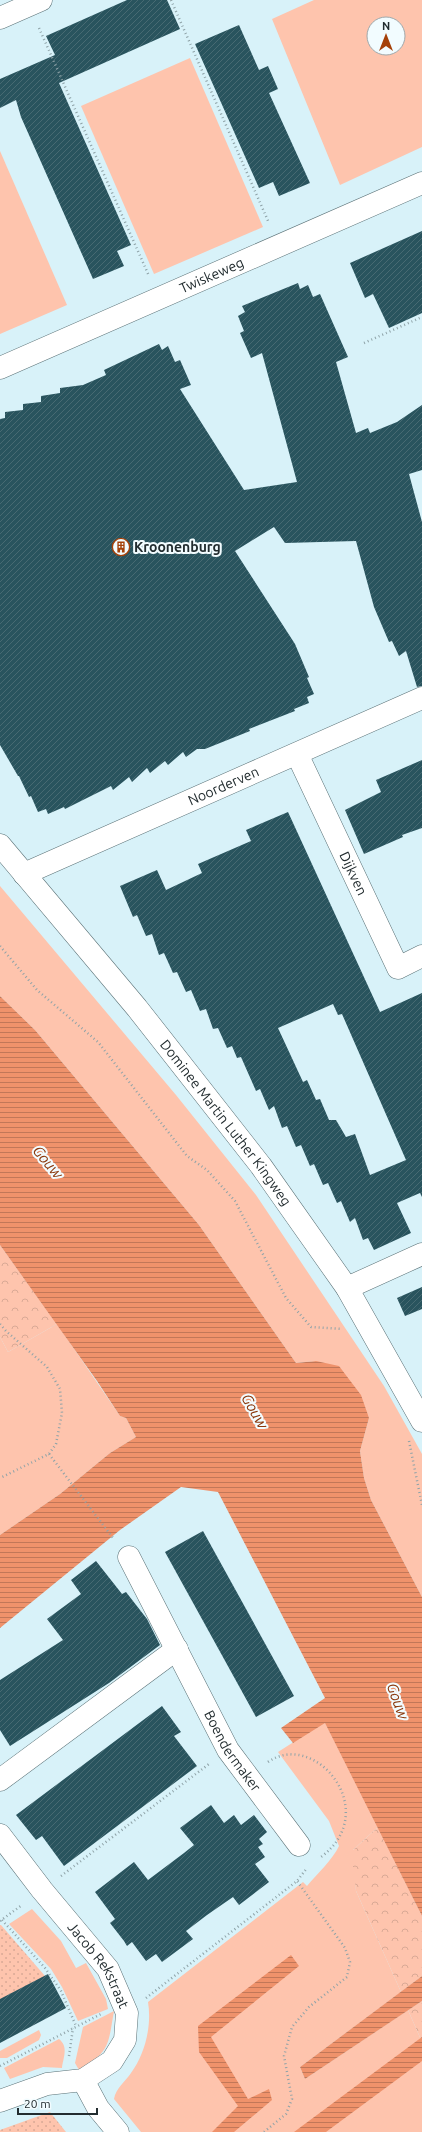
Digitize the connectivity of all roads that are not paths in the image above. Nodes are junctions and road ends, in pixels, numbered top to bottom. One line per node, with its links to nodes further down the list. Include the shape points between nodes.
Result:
1 (35, 3): 2 (street)
2 (0, 18)
3 (422, 183): 4 (street, Twiskeweg)
4 (0, 368)
5 (422, 698): 6 (street, Noorderven)
6 (297, 754): 8 (street, Noorderven); 9 (street, Dijkven, via 398,968)
7 (0, 845): 8 (street, Dominee Martin Luther Kingweg)
8 (24, 874): 11 (street, Dominee Martin Luther Kingweg, via 137,1008 261,1166)
9 (422, 956)
10 (422, 1254): 11 (street)
11 (347, 1288): 12 (street, Dominee Martin Luther Kingweg)
12 (422, 1421)
13 (129, 1557): 14 (street, Boendermaker)
14 (177, 1649): 15 (street); 17 (street, Boendermaker, via 228,1750)
15 (0, 1780)
16 (0, 1835): 18 (street, Jacob Rekstraat, via 133,2002 127,2013 125,2040 112,2061)
17 (299, 1845)
18 (82, 2080): 19 (street, Jacob Rekstraat, via 47,2084); 20 (street, via 98,2108)
19 (0, 2101)
20 (118, 2132)

